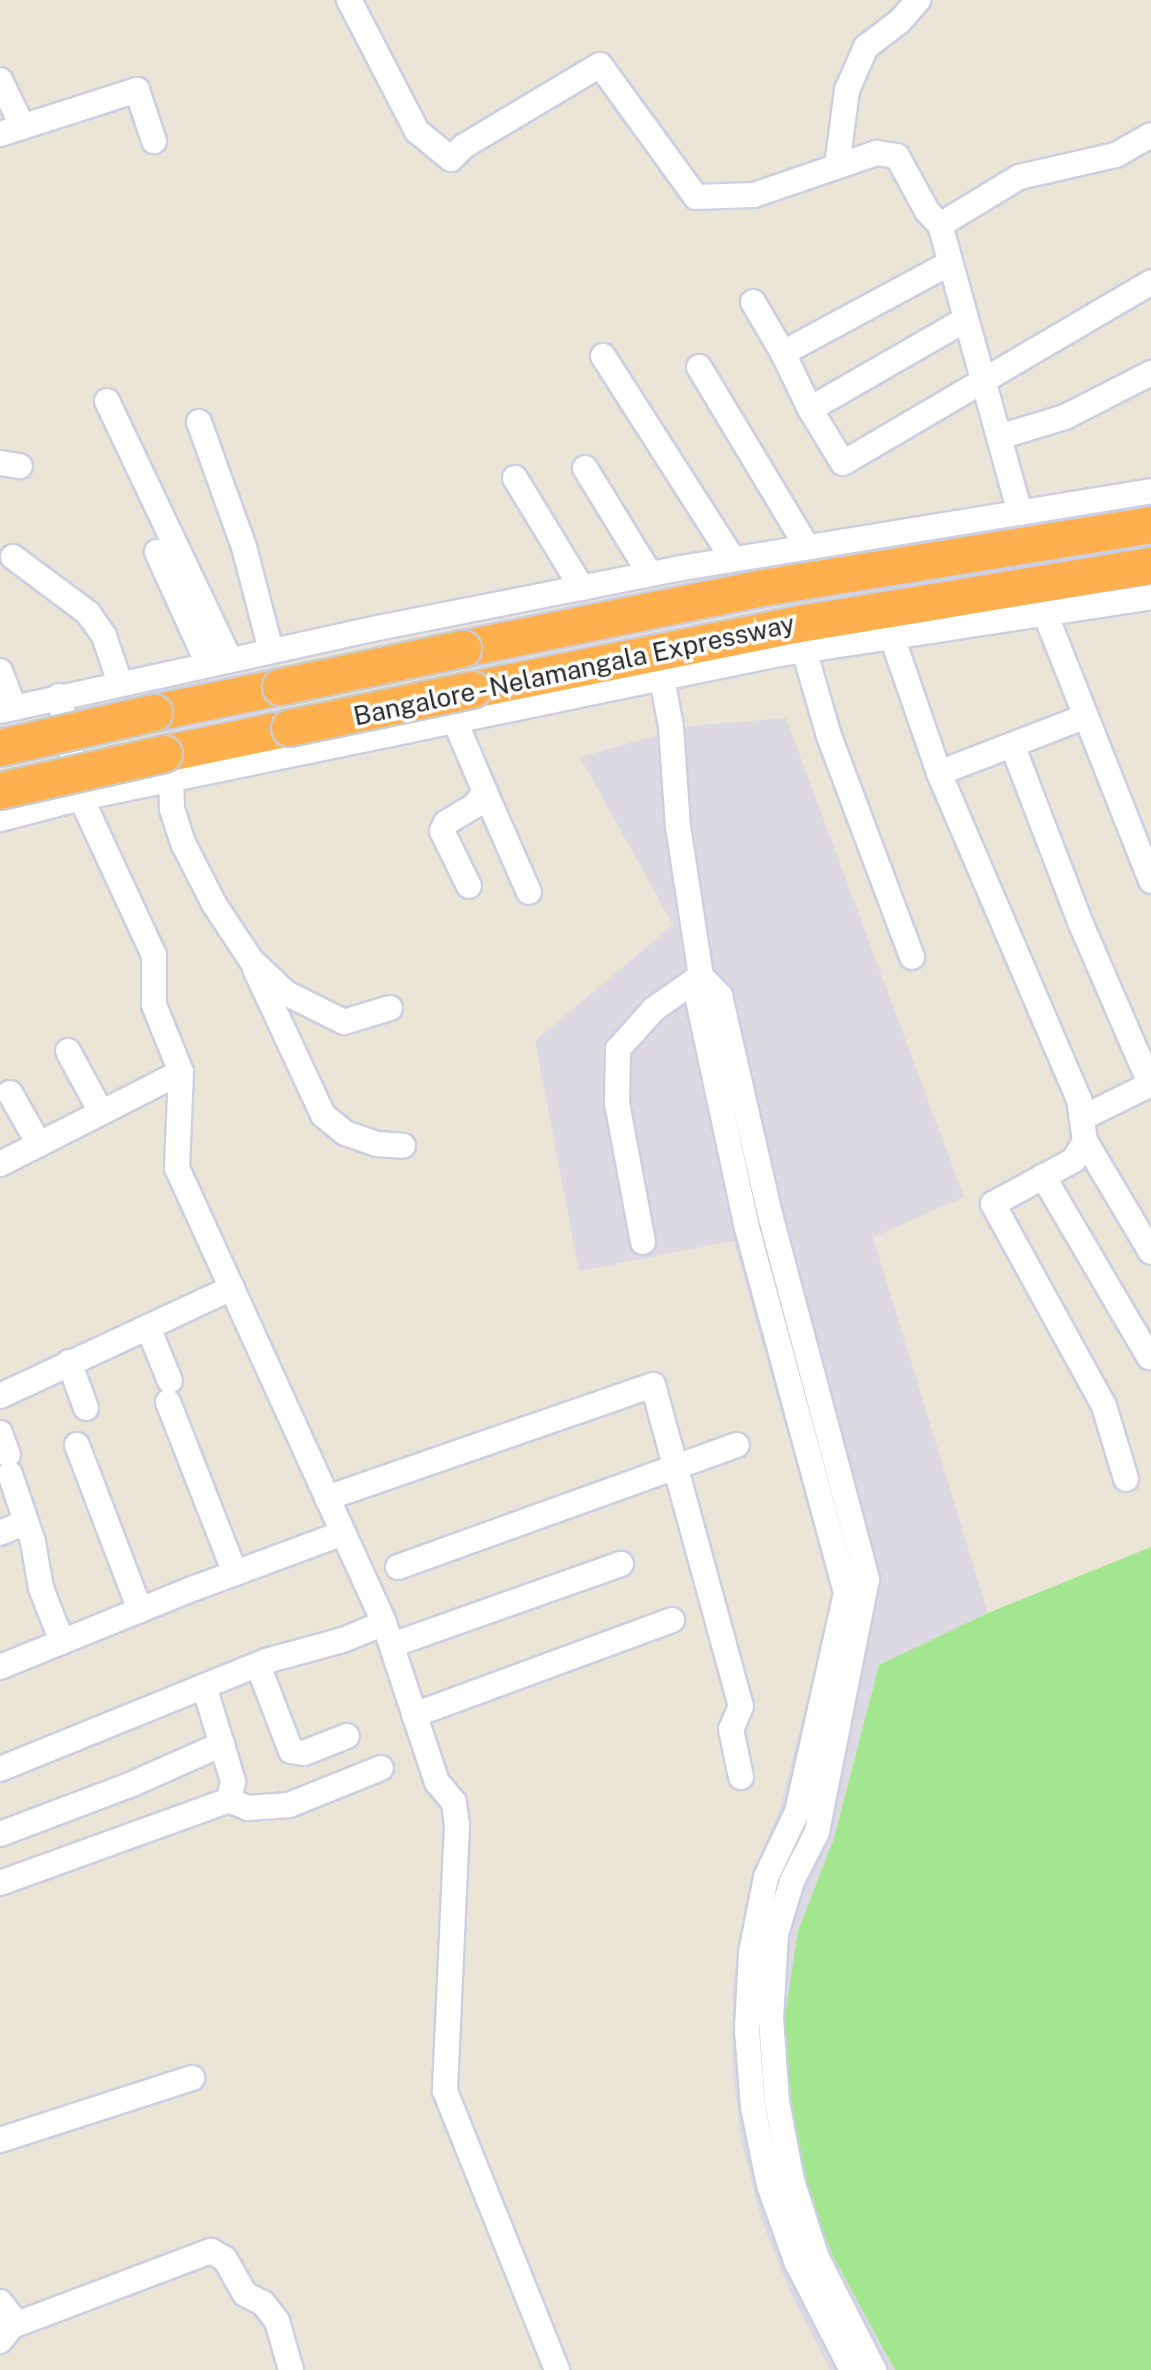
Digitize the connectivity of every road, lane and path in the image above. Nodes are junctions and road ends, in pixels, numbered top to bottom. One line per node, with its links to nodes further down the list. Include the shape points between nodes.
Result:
1 (349, 0): 7 (street, via 417,131 451,159 464,146 600,65 696,197 754,195)
2 (918, 0): 7 (street, via 866,47 847,90)
3 (0, 80): 4 (street)
4 (12, 131): 6 (street, via 137,90)
5 (1151, 135): 8 (street, via 1116,155 1019,177)
6 (154, 141)
7 (837, 166): 8 (street, via 877,153 897,156)
8 (940, 225): 9 (street)
9 (950, 263): 12 (street); 13 (street)
10 (1151, 282): 17 (street)
11 (753, 302): 13 (street)
12 (965, 320): 17 (street); 19 (street)
13 (783, 353): 19 (street)
14 (603, 356): 30 (street)
15 (699, 367): 27 (street)
16 (1151, 373): 21 (street, via 1065,417)
17 (983, 382): 19 (street, via 843,463); 21 (street)
18 (107, 401): 40 (street)
19 (810, 409)
20 (199, 422): 39 (street, via 244,547)
21 (999, 437): 25 (street)
22 (585, 468): 32 (street)
23 (515, 478): 33 (street)
24 (1151, 491): 25 (street)
25 (1020, 513): 27 (street)
26 (1151, 525): 50 (highway, Bangalore - Nelamangala Expressway, bridge, via 769,587)
27 (807, 547): 30 (street)
28 (157, 552): 40 (street)
29 (13, 557): 43 (street, via 88,613 104,636)
30 (733, 559): 32 (street)
31 (1151, 566): 53 (highway, Bangalore - Nelamangala Expressway, bridge, via 784,627 95,767)
32 (650, 574): 33 (street)
33 (582, 588): 36 (street)
34 (1151, 597): 35 (street)
35 (1045, 613): 37 (street); 46 (street)
36 (373, 629): 39 (street); 48 (street)
37 (892, 637): 38 (street); 51 (street)
38 (804, 650): 42 (street); 60 (street, via 829,736)
39 (271, 651): 40 (street)
40 (219, 662): 43 (street)
41 (0, 671): 45 (street)
42 (662, 678): 47 (street); 62 (street)
43 (120, 683): 44 (street)
44 (59, 696): 45 (street); 55 (street)
45 (7, 709)
46 (1084, 717): 49 (street); 57 (street)
47 (455, 721): 48 (street); 54 (street)
48 (385, 735): 52 (street)
49 (1013, 747): 51 (street); 66 (street)
50 (0, 748)
51 (939, 773): 69 (street, via 1079,1099)
52 (171, 780): 55 (street); 61 (street, via 172,809 184,845)
53 (0, 791)
54 (485, 792): 58 (street, via 442,831); 59 (street)
55 (81, 798): 56 (street); 65 (street, via 154,955 154,1005)
56 (0, 819)
57 (1151, 881)
58 (469, 886)
59 (529, 892)
60 (912, 957)
61 (251, 960): 63 (street, via 286,993 344,1022); 71 (street, via 323,1115 345,1133)
62 (697, 979): 74 (street, via 654,1009 618,1049 617,1103); 116 (street, via 747,1228 846,1593 797,1812 760,1902 747,2030 753,2107 769,2185 797,2263); 117 (street, via 720,996 771,1218 867,1579 817,1832 792,1881 776,1934 771,2018 777,2102 792,2181 817,2258)
63 (390, 1008)
64 (68, 1051): 68 (street)
65 (181, 1072): 68 (street); 76 (street, via 177,1168)
66 (1151, 1085): 69 (street)
67 (10, 1093): 70 (street)
68 (101, 1112): 70 (street)
69 (1083, 1129): 73 (street, via 1074,1160); 75 (street)
70 (39, 1144): 72 (street)
71 (403, 1146)
72 (0, 1164)
73 (1043, 1176): 78 (street); 86 (street, via 993,1204 1104,1406)
74 (643, 1242)
75 (1151, 1252)
76 (232, 1288): 77 (street); 87 (street)
77 (148, 1327): 79 (street); 93 (street)
78 (1149, 1357)
79 (69, 1362): 80 (street); 81 (street)
80 (0, 1396)
81 (86, 1408)
82 (77, 1445): 94 (street)
83 (737, 1445): 85 (street)
84 (6, 1454): 88 (street)
85 (674, 1467): 87 (street, via 653,1385); 92 (street); 106 (street, via 741,1706 731,1729)
86 (1126, 1479)
87 (327, 1498): 90 (street)
88 (26, 1522): 89 (street); 97 (street, via 41,1588)
89 (0, 1533)
90 (343, 1533): 93 (street); 96 (street)
91 (621, 1564): 96 (street)
92 (398, 1567)
93 (235, 1573): 94 (street)
94 (140, 1610): 97 (street)
95 (672, 1620): 101 (street)
96 (388, 1634): 98 (street, via 343,1640); 101 (street)
97 (62, 1642): 99 (street)
98 (258, 1665): 100 (street); 102 (street, via 291,1751 304,1753)
99 (0, 1667)
100 (204, 1686): 103 (street); 105 (street)
101 (414, 1715): 115 (street, via 437,1782 454,1802 457,1825 445,2091)
102 (347, 1736)
103 (222, 1744): 107 (street, via 233,1781); 108 (street)
104 (381, 1768): 107 (street, via 289,1805 248,1808)
105 (0, 1769)
106 (741, 1777)
107 (229, 1800): 109 (street)
108 (0, 1834)
109 (0, 1883)
110 (192, 2078): 111 (street)
111 (0, 2140)
112 (0, 2302): 113 (street, via 11,2316)
113 (6, 2334): 114 (street, via 211,2251 225,2259 245,2294 263,2303 277,2321)
114 (291, 2370)
115 (557, 2370)
116 (852, 2370)
117 (874, 2370)

